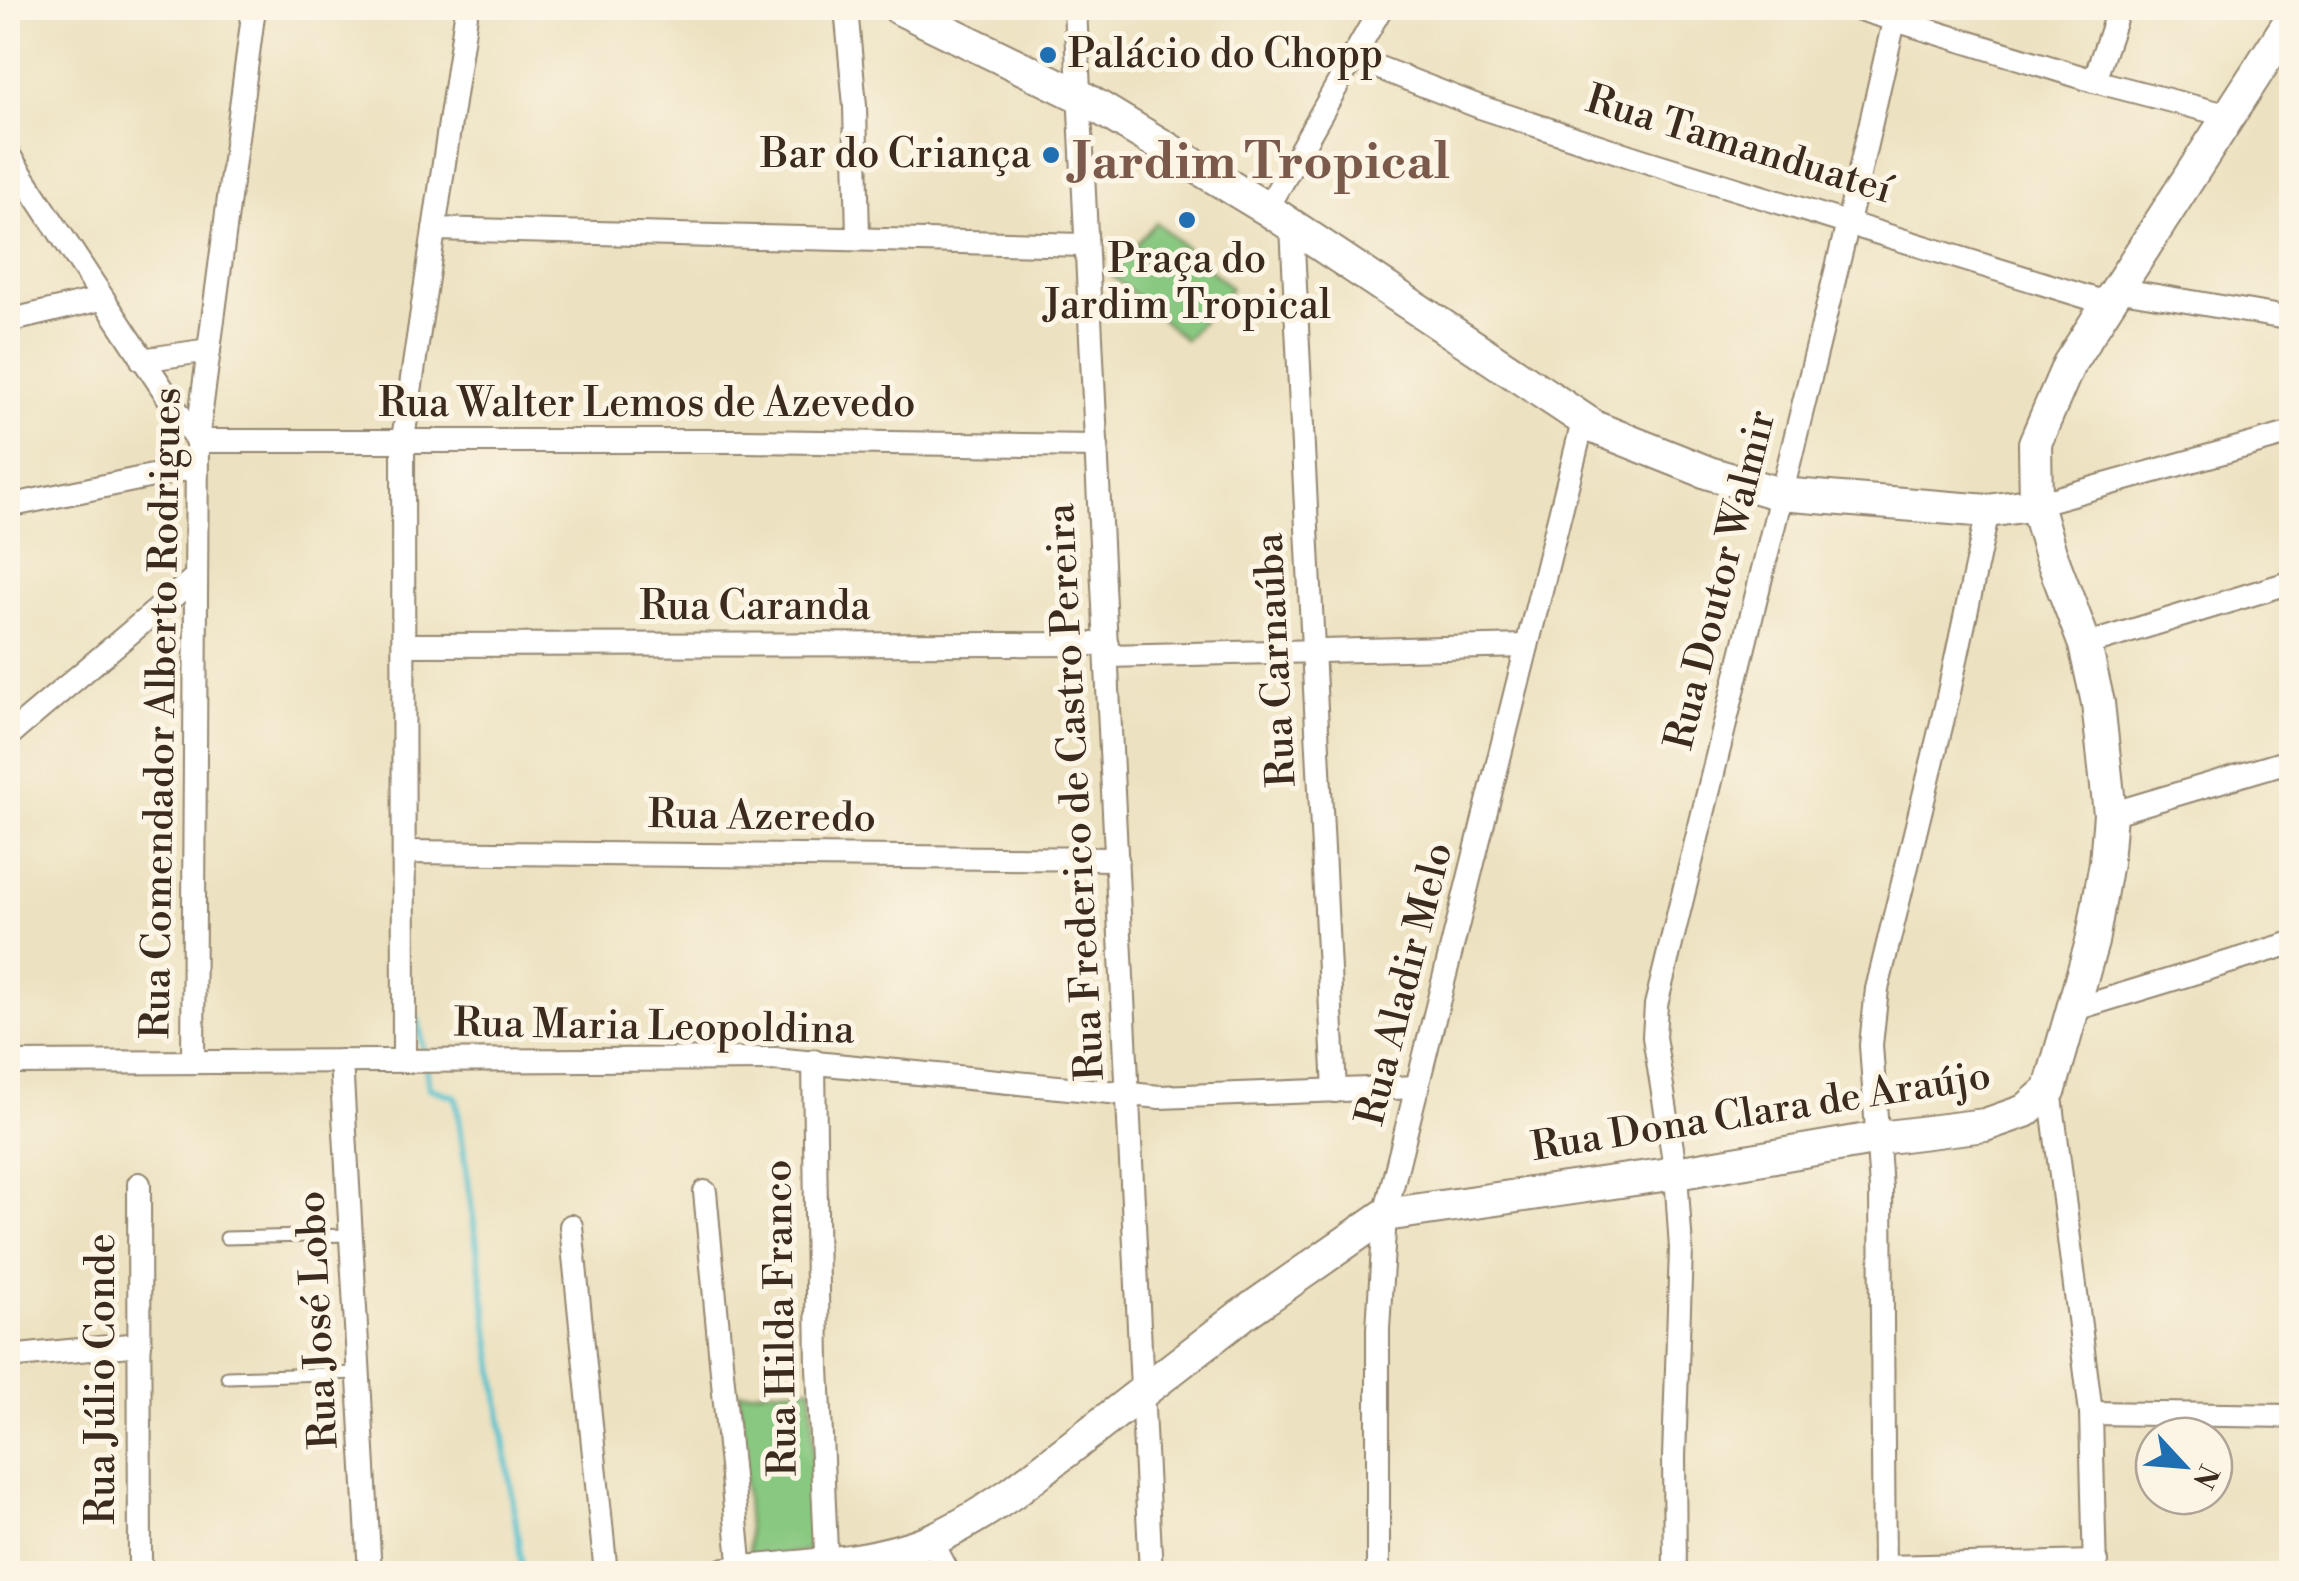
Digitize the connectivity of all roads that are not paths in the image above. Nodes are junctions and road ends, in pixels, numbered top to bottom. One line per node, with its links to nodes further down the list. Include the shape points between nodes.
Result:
1 (254, 8): 25 (street, Rua Comendador Alberto Rodrigues)
2 (467, 8): 18 (street)
3 (846, 8): 19 (street)
4 (900, 8): 13 (main road)
5 (1075, 8): 13 (street, Rua Frederico de Castro Pereira)
6 (1381, 8): 11 (street)
7 (1856, 8): 9 (street)
8 (2119, 8): 12 (street)
9 (1895, 13): 12 (street); 17 (street, Rua Doutor Walmir)
10 (2292, 18): 14 (main road, Rua Dona Clara de Araújo)
11 (1350, 57): 16 (street); 17 (street, Rua Tamanduateí, via 1498,113)
12 (2094, 81): 14 (street)
13 (1080, 96): 16 (main road); 20 (street, Rua Frederico de Castro Pereira)
14 (2230, 116): 21 (main road, Rua Dona Clara de Araújo)
15 (10, 162): 22 (street)
16 (1279, 218): 27 (main road); 43 (street, Rua Carnaúba)
17 (1848, 223): 21 (street, Rua Tamanduateí); 33 (street, Rua Doutor Walmir)
18 (434, 229): 19 (street); 29 (street)
19 (858, 237): 20 (street)
20 (1086, 244): 31 (street, Rua Frederico de Castro Pereira)
21 (2111, 296): 23 (street, Rua Tamanduateí); 34 (main road, Rua Dona Clara de Araújo, via 2044,416 2035,443)
22 (101, 299): 24 (street); 26 (street)
23 (2292, 319)
24 (8, 321)
25 (209, 350): 26 (street); 30 (street, Rua Comendador Alberto Rodrigues)
26 (142, 360): 30 (street)
27 (1583, 422): 33 (main road); 41 (street, Rua Aladir Melo)
28 (2292, 433): 34 (street)
29 (403, 439): 30 (street, Rua Walter Lemos de Azevedo); 31 (street, Rua Walter Lemos de Azevedo); 40 (street)
30 (197, 441): 32 (street, Rua Comendador Alberto Rodrigues)
31 (1098, 446): 42 (street, Rua Frederico de Castro Pereira)
32 (196, 467): 35 (street); 37 (street, Rua Comendador Alberto Rodrigues)
33 (1780, 494): 36 (main road); 61 (street, Rua Doutor Walmir, via 1656,1006 1654,1037)
34 (2036, 504): 36 (main road); 39 (main road, Rua Dona Clara de Araújo)
35 (8, 506)
36 (1988, 511): 60 (street, via 1877,989 1870,1045)
37 (196, 576): 44 (street); 53 (street, Rua Comendador Alberto Rodrigues)
38 (2292, 582): 39 (street)
39 (2085, 645): 46 (main road, Rua Dona Clara de Araújo)
40 (404, 646): 42 (street, Rua Caranda); 47 (street)
41 (1526, 646): 43 (street, Rua Caranda); 56 (street, Rua Aladir Melo)
42 (1107, 650): 43 (street, Rua Caranda); 48 (street, Rua Frederico de Castro Pereira)
43 (1313, 651): 58 (street, Rua Carnaúba)
44 (8, 736)
45 (2292, 760): 46 (street)
46 (2110, 814): 50 (main road, Rua Dona Clara de Araújo, via 2092,942)
47 (405, 852): 48 (street, Rua Azeredo); 51 (street)
48 (1117, 859): 59 (street, Rua Frederico de Castro Pereira)
49 (2292, 943): 50 (street)
50 (2074, 1009): 57 (main road, Rua Dona Clara de Araújo)
51 (416, 1061): 52 (street, Rua Maria Leopoldina); 54 (street, Rua Maria Leopoldina)
52 (814, 1061): 59 (street, Rua Maria Leopoldina); 76 (street, Rua Hilda Franco)
53 (193, 1062): 54 (street, Rua Maria Leopoldina); 55 (street, Rua Maria Leopoldina)
54 (340, 1062): 66 (street, Rua José Lobo)
55 (8, 1063)
56 (1418, 1087): 58 (street, Rua Maria Leopoldina); 64 (street, Rua Aladir Melo)
57 (2050, 1089): 60 (main road, Rua Dona Clara de Araújo, via 2025,1111 1985,1125); 73 (street)
58 (1335, 1091): 59 (street, Rua Maria Leopoldina)
59 (1128, 1095): 72 (street, Rua Frederico de Castro Pereira)
60 (1879, 1138): 61 (main road, Rua Dona Clara de Araújo); 78 (street)
61 (1676, 1173): 64 (main road, Rua Dona Clara de Araújo); 86 (street, Rua Doutor Walmir, via 1681,1249)
62 (139, 1184): 68 (street, Rua Júlio Conde)
63 (705, 1192): 79 (street)
64 (1384, 1215): 72 (main road, Rua Dona Clara de Araújo); 85 (street, Rua Aladir Melo)
65 (570, 1226): 82 (street)
66 (350, 1235): 67 (lane); 70 (street, Rua José Lobo)
67 (226, 1238)
68 (140, 1344): 69 (street); 80 (street, Rua Júlio Conde)
69 (8, 1358)
70 (358, 1373): 71 (lane); 81 (street, Rua José Lobo)
71 (228, 1378)
72 (1142, 1393): 75 (main road, Rua Dona Clara de Araújo, via 1012,1493); 84 (street, Rua Frederico de Castro Pereira)
73 (2091, 1413): 74 (street); 77 (street)
74 (2292, 1416)
75 (932, 1540): 76 (main road, Rua Dona Clara de Araújo); 83 (street)
76 (826, 1568): 79 (main road, Rua Dona Clara de Araújo)
77 (2096, 1568): 78 (street)
78 (1884, 1570)
79 (733, 1573)
80 (140, 1574)
81 (370, 1574)
82 (606, 1574)
83 (949, 1574)
84 (1150, 1574)
85 (1378, 1574)
86 (1674, 1574)

